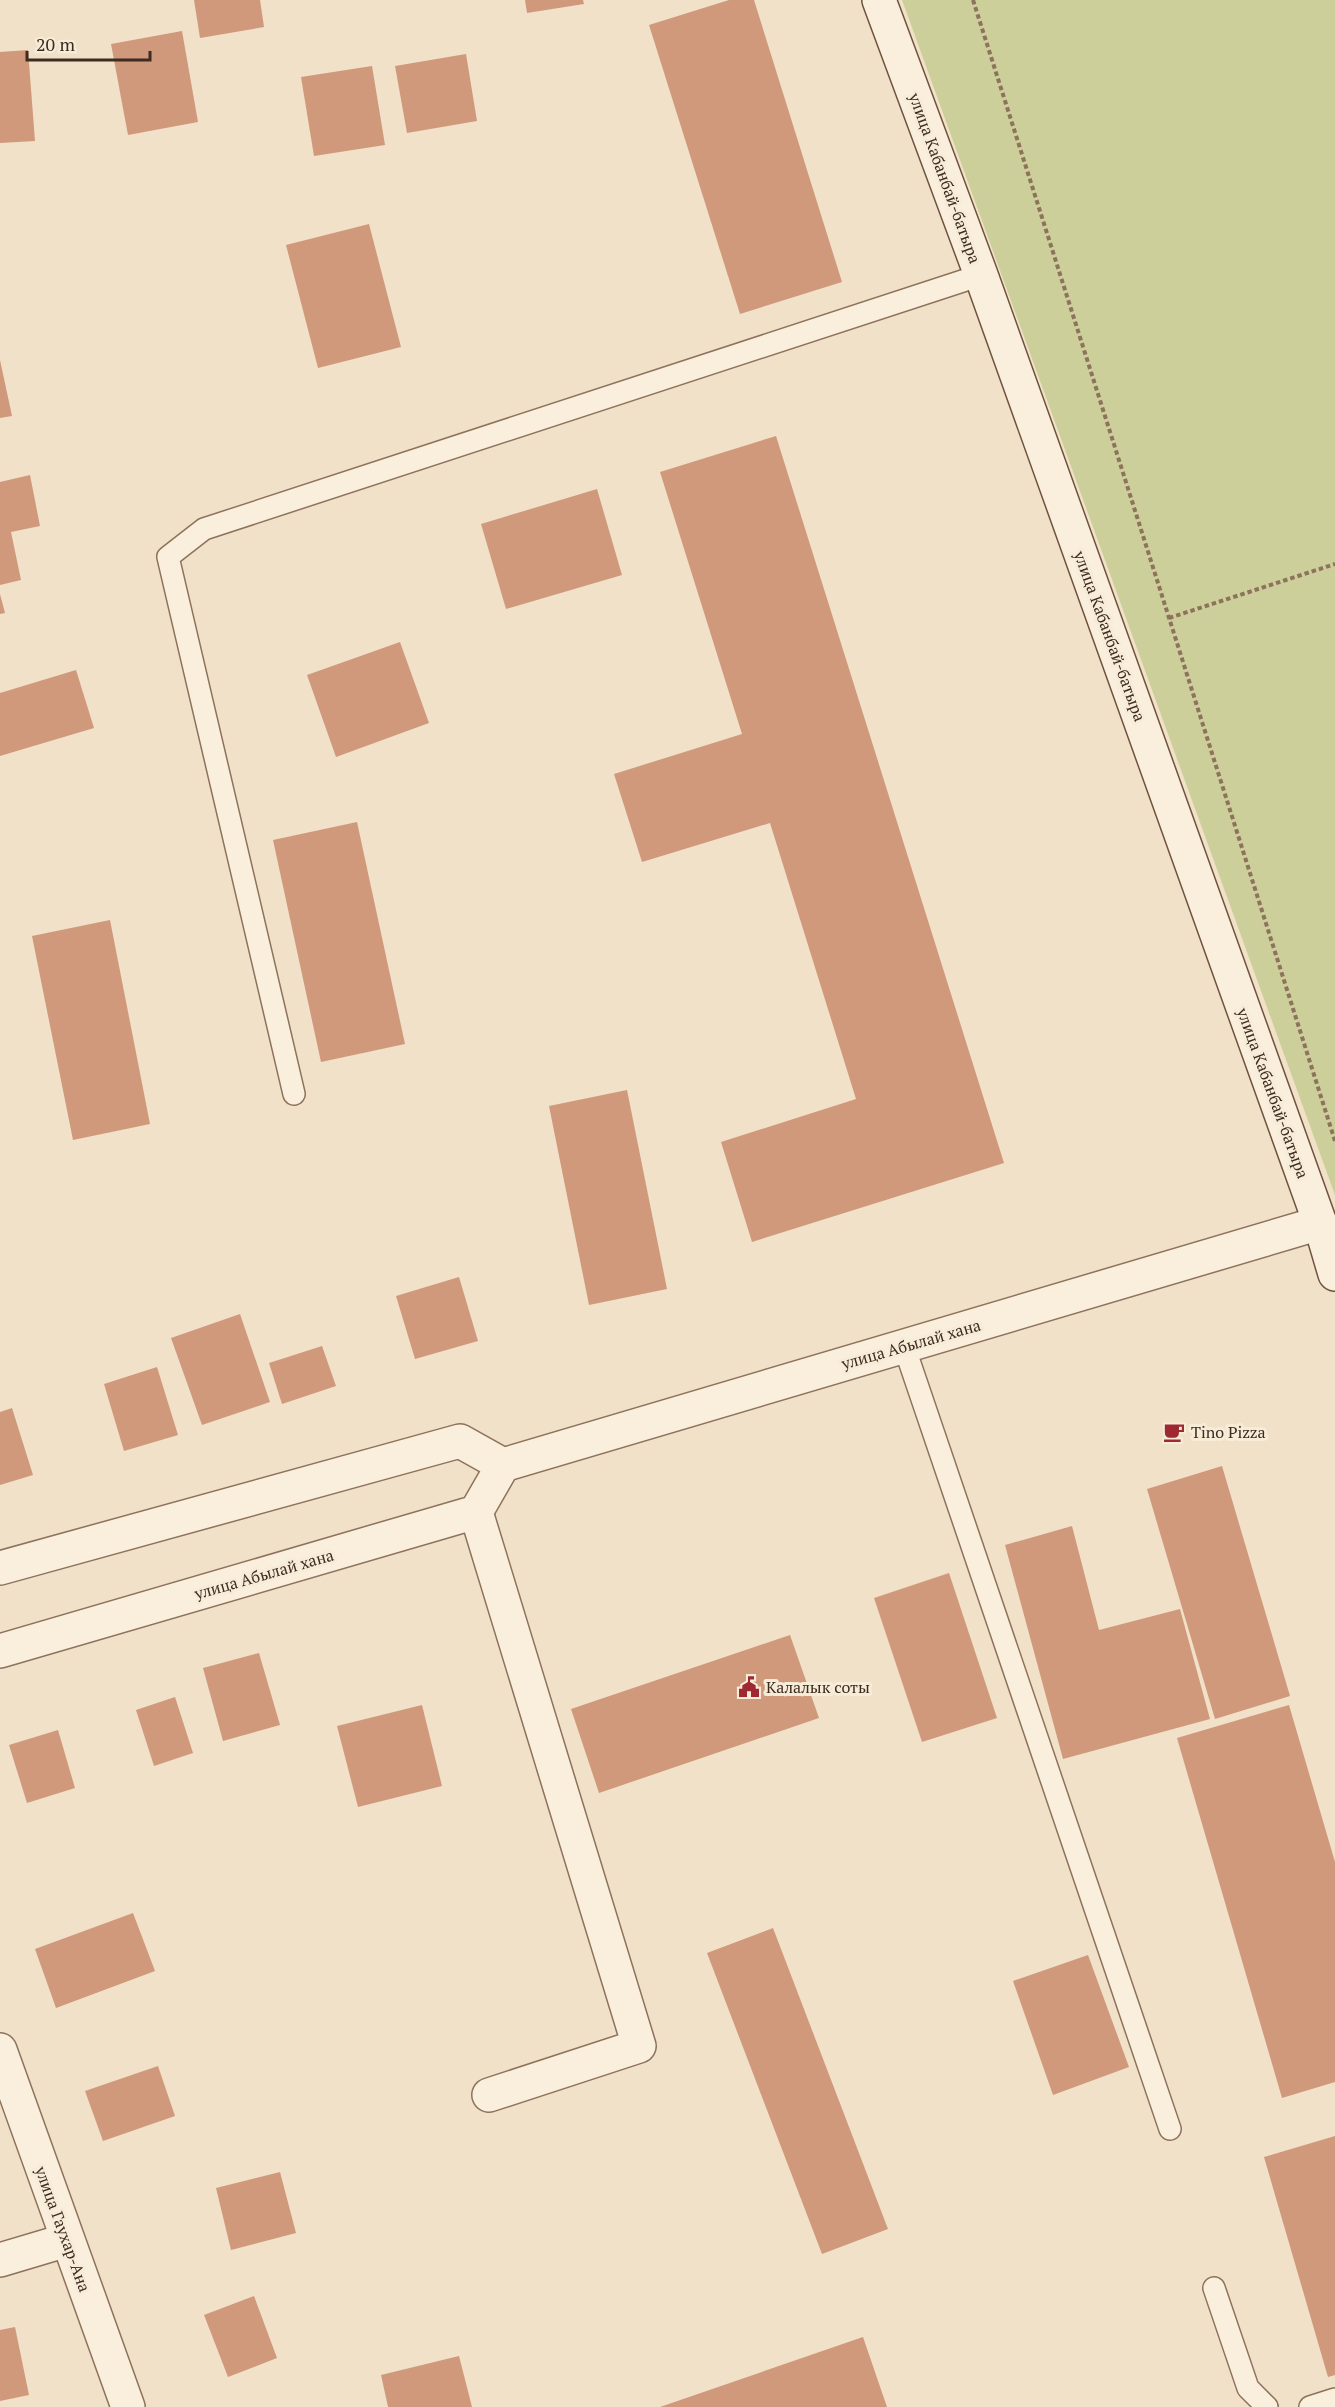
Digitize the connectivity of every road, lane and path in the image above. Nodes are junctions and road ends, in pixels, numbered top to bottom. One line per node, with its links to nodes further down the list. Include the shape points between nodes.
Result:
1 (879, 0): 3 (street, улица Кабанбай-батыра)
2 (973, 0): 5 (path)
3 (981, 275): 6 (lane, via 204,529 168,557); 8 (street, улица Кабанбай-батыра)
4 (1335, 564): 5 (path)
5 (1169, 618): 7 (path)
6 (294, 1094)
7 (1335, 1141)
8 (1320, 1223): 9 (street, улица Кабанбай-батыра); 10 (street, улица Абылай хана)
9 (1335, 1274)
10 (904, 1346): 11 (street, улица Абылай хана); 17 (lane)
11 (502, 1465): 12 (street); 13 (street, via 460,1441)
12 (476, 1512): 14 (street, улица Абылай хана); 16 (street, via 639,2046)
13 (0, 1568)
14 (0, 1651)
15 (0, 2050): 18 (street, улица Гаухар-Ана)
16 (489, 2095)
17 (1170, 2129)
18 (67, 2240): 19 (street); 22 (street, улица Гаухар-Ана)
19 (0, 2260)
20 (1214, 2288): 23 (lane, via 1248,2388)
21 (1335, 2399): 24 (lane)
22 (128, 2407)
23 (1267, 2407)
24 (1310, 2407)

